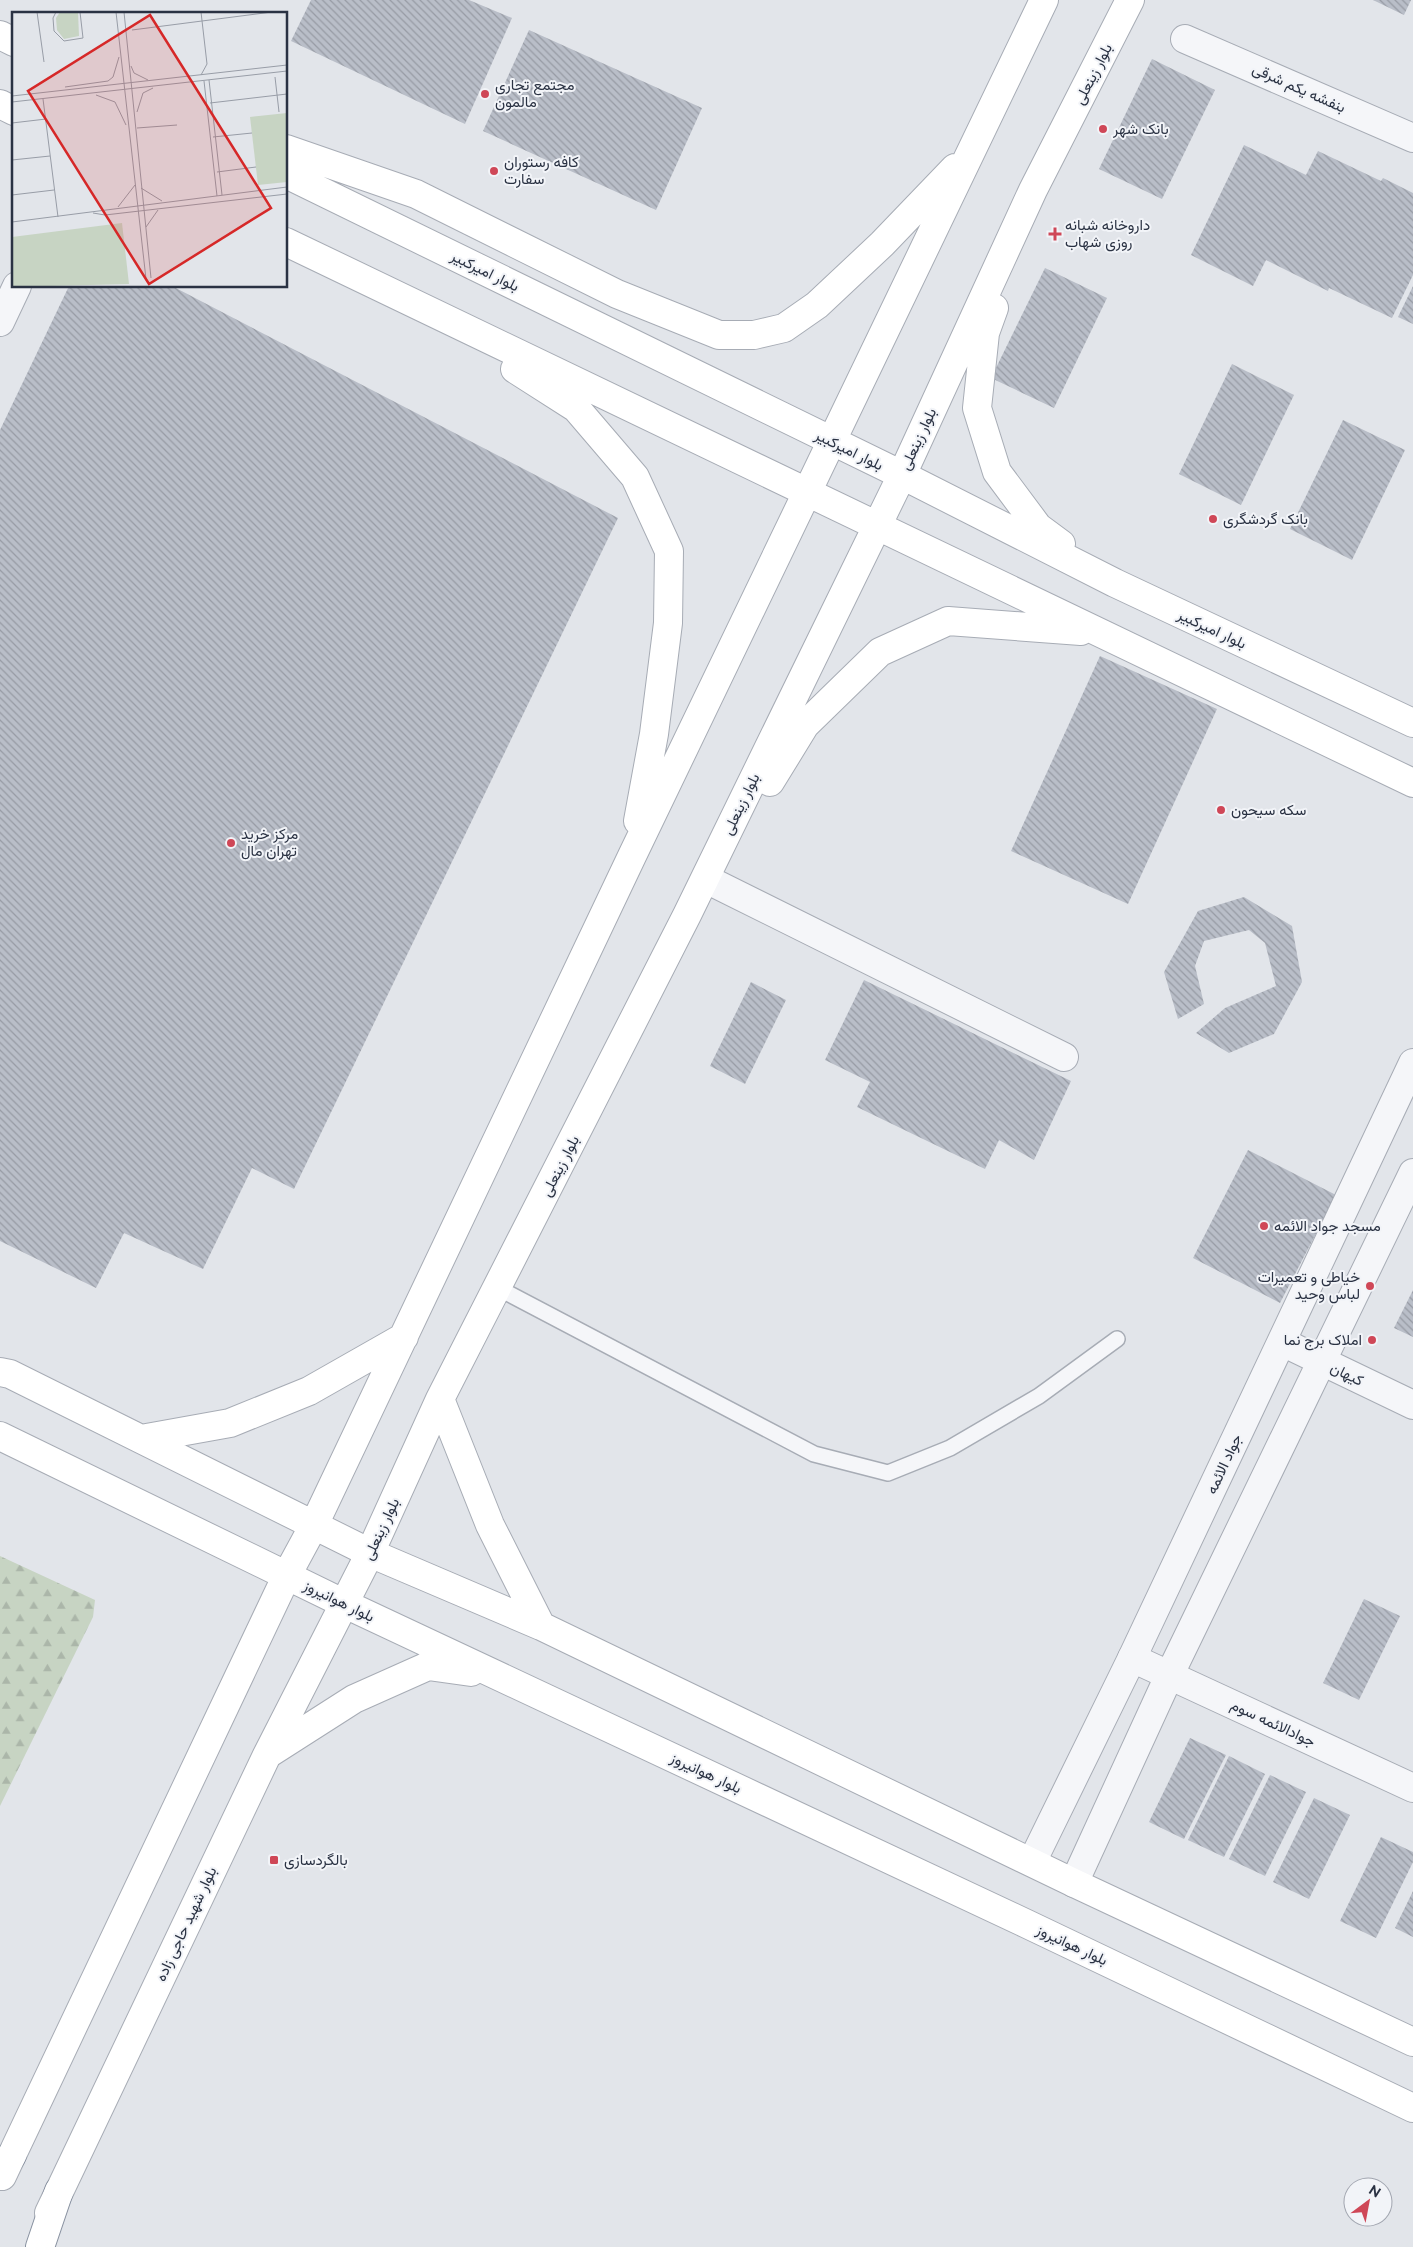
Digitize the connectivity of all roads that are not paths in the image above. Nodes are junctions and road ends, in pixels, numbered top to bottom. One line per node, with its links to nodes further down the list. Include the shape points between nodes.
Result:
1 (1044, 0): 10 (main road)
2 (1130, 0): 12 (main road, بلوار زینعلی)
3 (0, 35): 5 (main road)
4 (1185, 39): 8 (street, بنفشه یکم شرقی)
5 (12, 41)
6 (0, 104): 7 (main road)
7 (12, 110)
8 (1413, 138)
9 (288, 150): 10 (main road, via 416,194 617,294 719,335 754,335 784,328 817,306)
10 (972, 151): 17 (main road)
11 (288, 175): 17 (main road, بلوار امیرکبیر)
12 (1033, 190): 18 (main road, بلوار زینعلی); 21 (main road, via 985,333 977,408 997,472 1038,527)
13 (288, 243): 15 (main road)
14 (16, 288): 16 (street)
15 (413, 304): 19 (main road); 25 (main road, via 576,408 635,477 669,551 668,623 654,734)
16 (0, 322)
17 (833, 442): 18 (main road, بلوار امیرکبیر); 19 (main road)
18 (902, 476): 20 (main road, بلوار زینعلی); 21 (main road, بلوار امیرکبیر)
19 (808, 493): 20 (main road); 25 (main road)
20 (877, 527): 22 (main road); 27 (main road, بلوار زینعلی)
21 (1115, 583): 23 (main road, بلوار امیرکبیر)
22 (1096, 632): 24 (main road); 26 (main road, via 948,621 880,652 805,725)
23 (1413, 723)
24 (1413, 783)
25 (632, 856): 32 (main road)
26 (708, 880): 27 (main road); 28 (street)
27 (687, 915): 31 (main road, بلوار زینعلی)
28 (1064, 1057)
29 (1413, 1063): 34 (street, جواد الائمه)
30 (1413, 1173): 35 (street)
31 (498, 1288): 33 (lane, via 814,1454 888,1473 950,1448 1039,1396); 37 (main road, بلوار زینعلی)
32 (404, 1337): 40 (main road, via 309,1390 230,1423); 41 (main road)
33 (1117, 1339)
34 (1282, 1342): 35 (street, کیهان); 46 (street, جواد الائمه)
35 (1320, 1361): 38 (street, کیهان); 48 (street)
36 (0, 1372): 40 (main road)
37 (440, 1399): 42 (main road, بلوار زینعلی); 45 (main road, via 490,1526)
38 (1413, 1406)
39 (0, 1436): 43 (main road, بلوار هوانیروز)
40 (141, 1439): 41 (main road)
41 (314, 1525): 42 (main road); 43 (main road)
42 (370, 1553): 44 (main road, بلوار زینعلی); 45 (main road)
43 (287, 1575): 44 (main road, بلوار هوانیروز); 55 (main road)
44 (345, 1604): 47 (main road, بلوار هوانیروز); 49 (main road, بلوار شهید حاجی زاده)
45 (541, 1626): 51 (main road)
46 (1132, 1658): 48 (street, جوادالائمه سوم); 51 (street, جواد الائمه)
47 (500, 1676): 49 (main road, via 428,1666 354,1698); 54 (main road, بلوار هوانیروز)
48 (1169, 1676): 50 (street, جوادالائمه سوم); 52 (street)
49 (267, 1755): 57 (main road, بلوار شهید حاجی زاده)
50 (1413, 1788)
51 (1032, 1862): 52 (main road)
52 (1074, 1883): 53 (main road)
53 (1413, 2042)
54 (1413, 2108)
55 (6, 2164): 56 (main road)
56 (0, 2180)
57 (59, 2191): 58 (main road, بلوار شهید حاجی زاده); 59 (main road)
58 (33, 2247)
59 (40, 2247)

